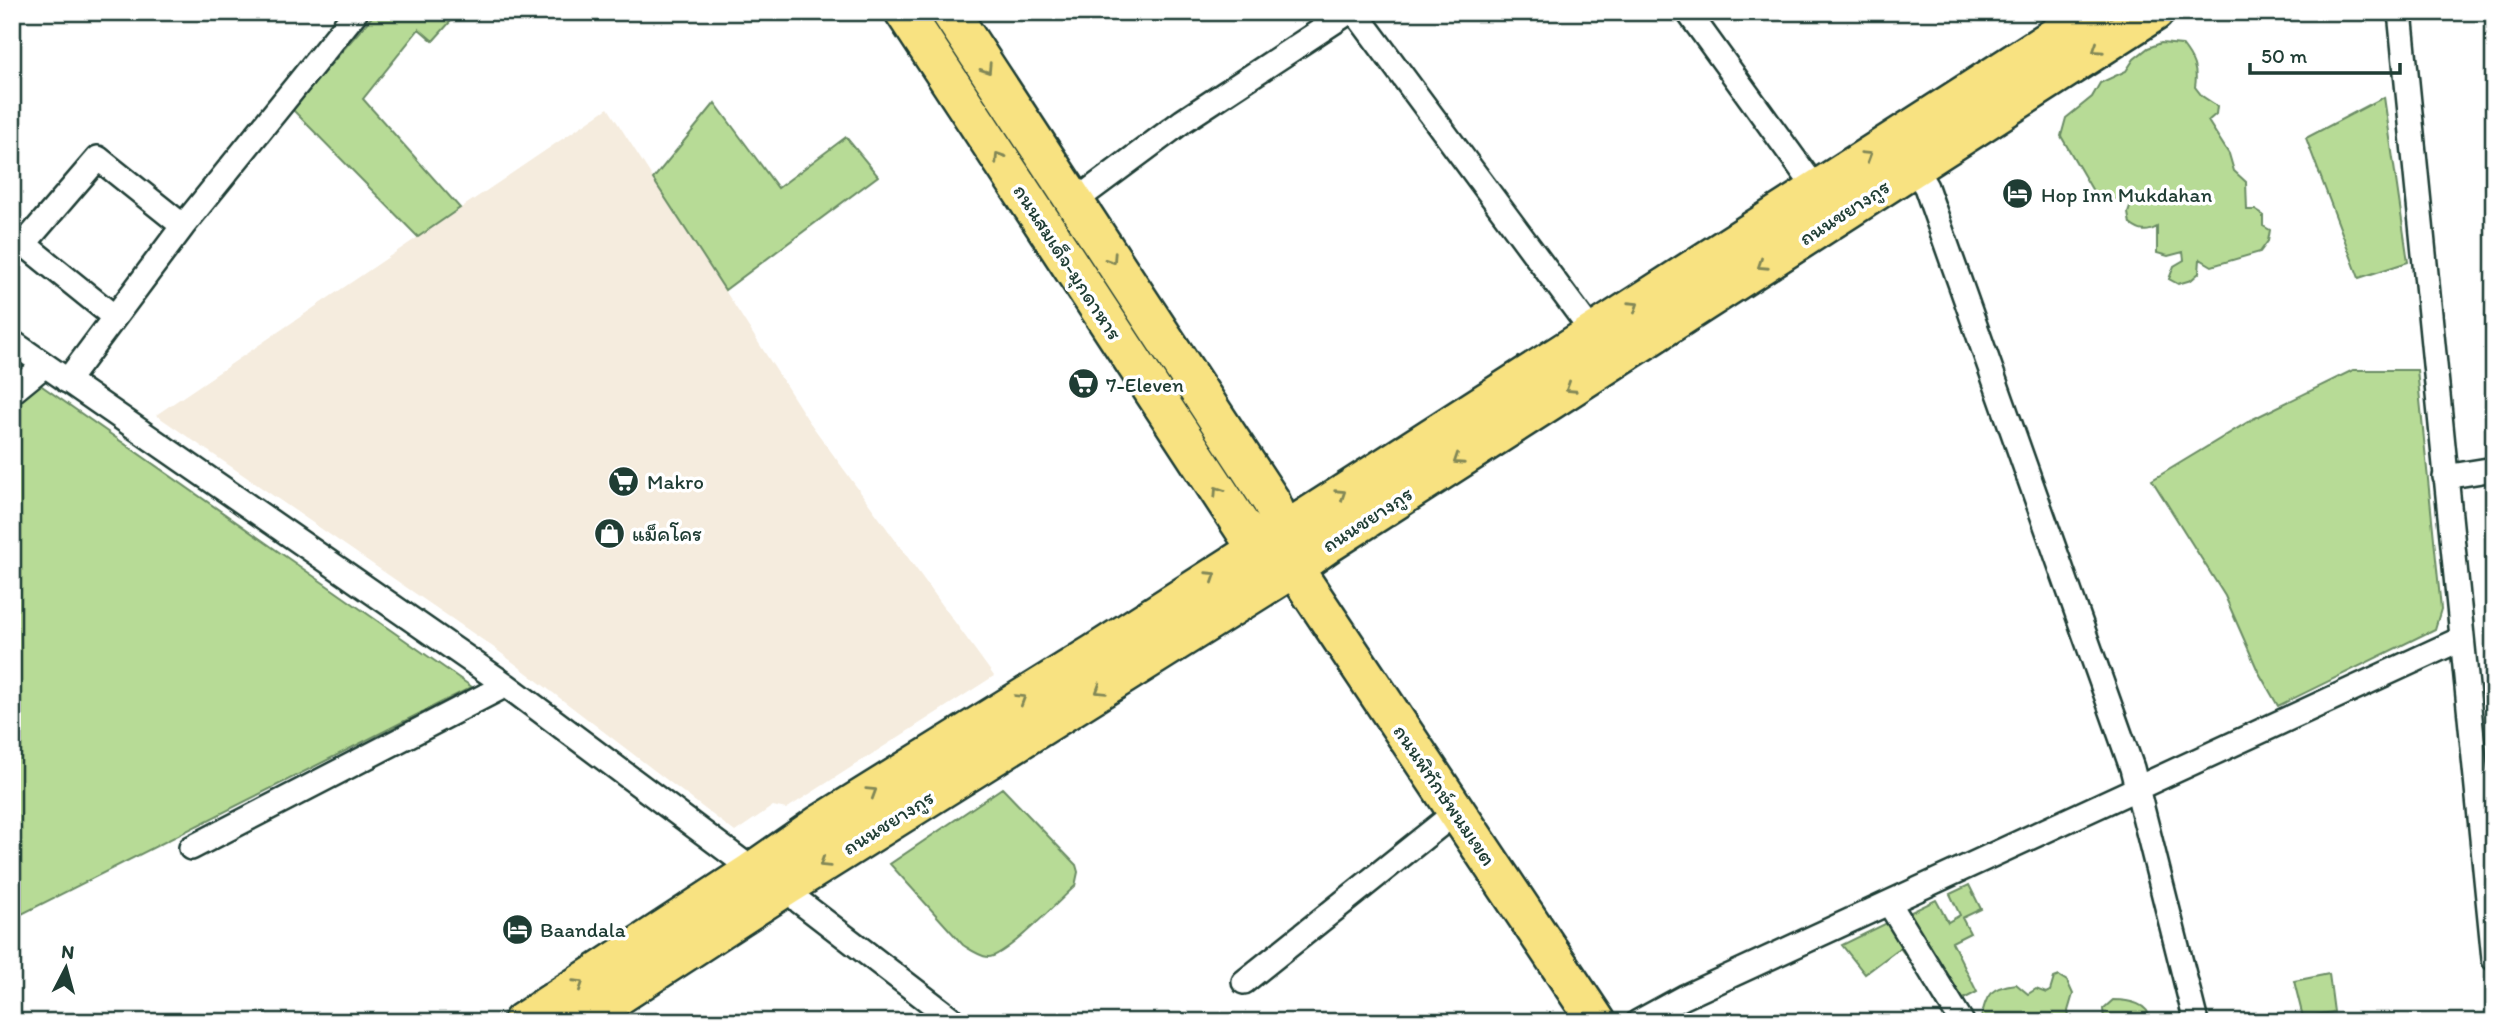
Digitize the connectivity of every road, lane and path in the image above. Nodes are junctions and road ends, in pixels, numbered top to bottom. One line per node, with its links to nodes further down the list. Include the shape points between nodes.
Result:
1 (356, 12): 13 (street)
2 (904, 12): 22 (main road, ถนนสมเด็จ-มุกดาหาร, one-way to 2)
3 (950, 12): 12 (main road, ถนนสมเด็จ-มุกดาหาร, one-way to 12)
4 (1349, 12): 12 (street, via 1182,121)
5 (1355, 12): 15 (street)
6 (1688, 12): 11 (street)
7 (2093, 12): 11 (main road, ถนนชยางกูร, one-way to 7)
8 (2155, 12): 10 (main road, ถนนชยางกูร, one-way to 10)
9 (2400, 12): 21 (street)
10 (1914, 167): 23 (main road, ถนนชยางกูร, one-way to 23); 26 (street, via 1926,187)
11 (1816, 189): 15 (main road, ถนนชยางกูร, one-way to 11)
12 (1074, 202): 22 (main road, ถนนสมเด็จ-มุกดาหาร, one-way to 22, via 1271,501)
13 (183, 226): 14 (street); 14 (street, via 98,158 24,244)
14 (113, 316): 18 (street)
15 (1593, 333): 22 (main road, ถนนชยางกูร, one-way to 15)
16 (12, 342): 17 (street)
17 (45, 365): 18 (street); 19 (street)
18 (67, 381): 25 (street)
19 (12, 393)
20 (2494, 469): 21 (street)
21 (2445, 477): 24 (street)
22 (1270, 539): 23 (main road); 29 (main road, ถนนชยางกูร, one-way to 22)
23 (1294, 568): 27 (main road, ถนนพิทักษ์พนมเขต); 30 (main road, ถนนชยางกูร, one-way to 30)
24 (2461, 639): 26 (street); 32 (street)
25 (506, 685): 28 (street); 29 (street)
26 (2138, 789): 31 (street); 40 (street)
27 (1456, 812): 33 (street); 37 (main road, ถนนพิทักษ์พนมเขต)
28 (191, 848)
29 (751, 872): 34 (main road, ถนนชยางกูร, one-way to 29)
30 (786, 887): 35 (main road, ถนนชยางกูร); 36 (street)
31 (1889, 903): 38 (street); 39 (street)
32 (2494, 959)
33 (1244, 982)
34 (522, 1022)
35 (578, 1022)
36 (956, 1022)
37 (1597, 1022)
38 (1638, 1022)
39 (1962, 1022)
40 (2196, 1022)

